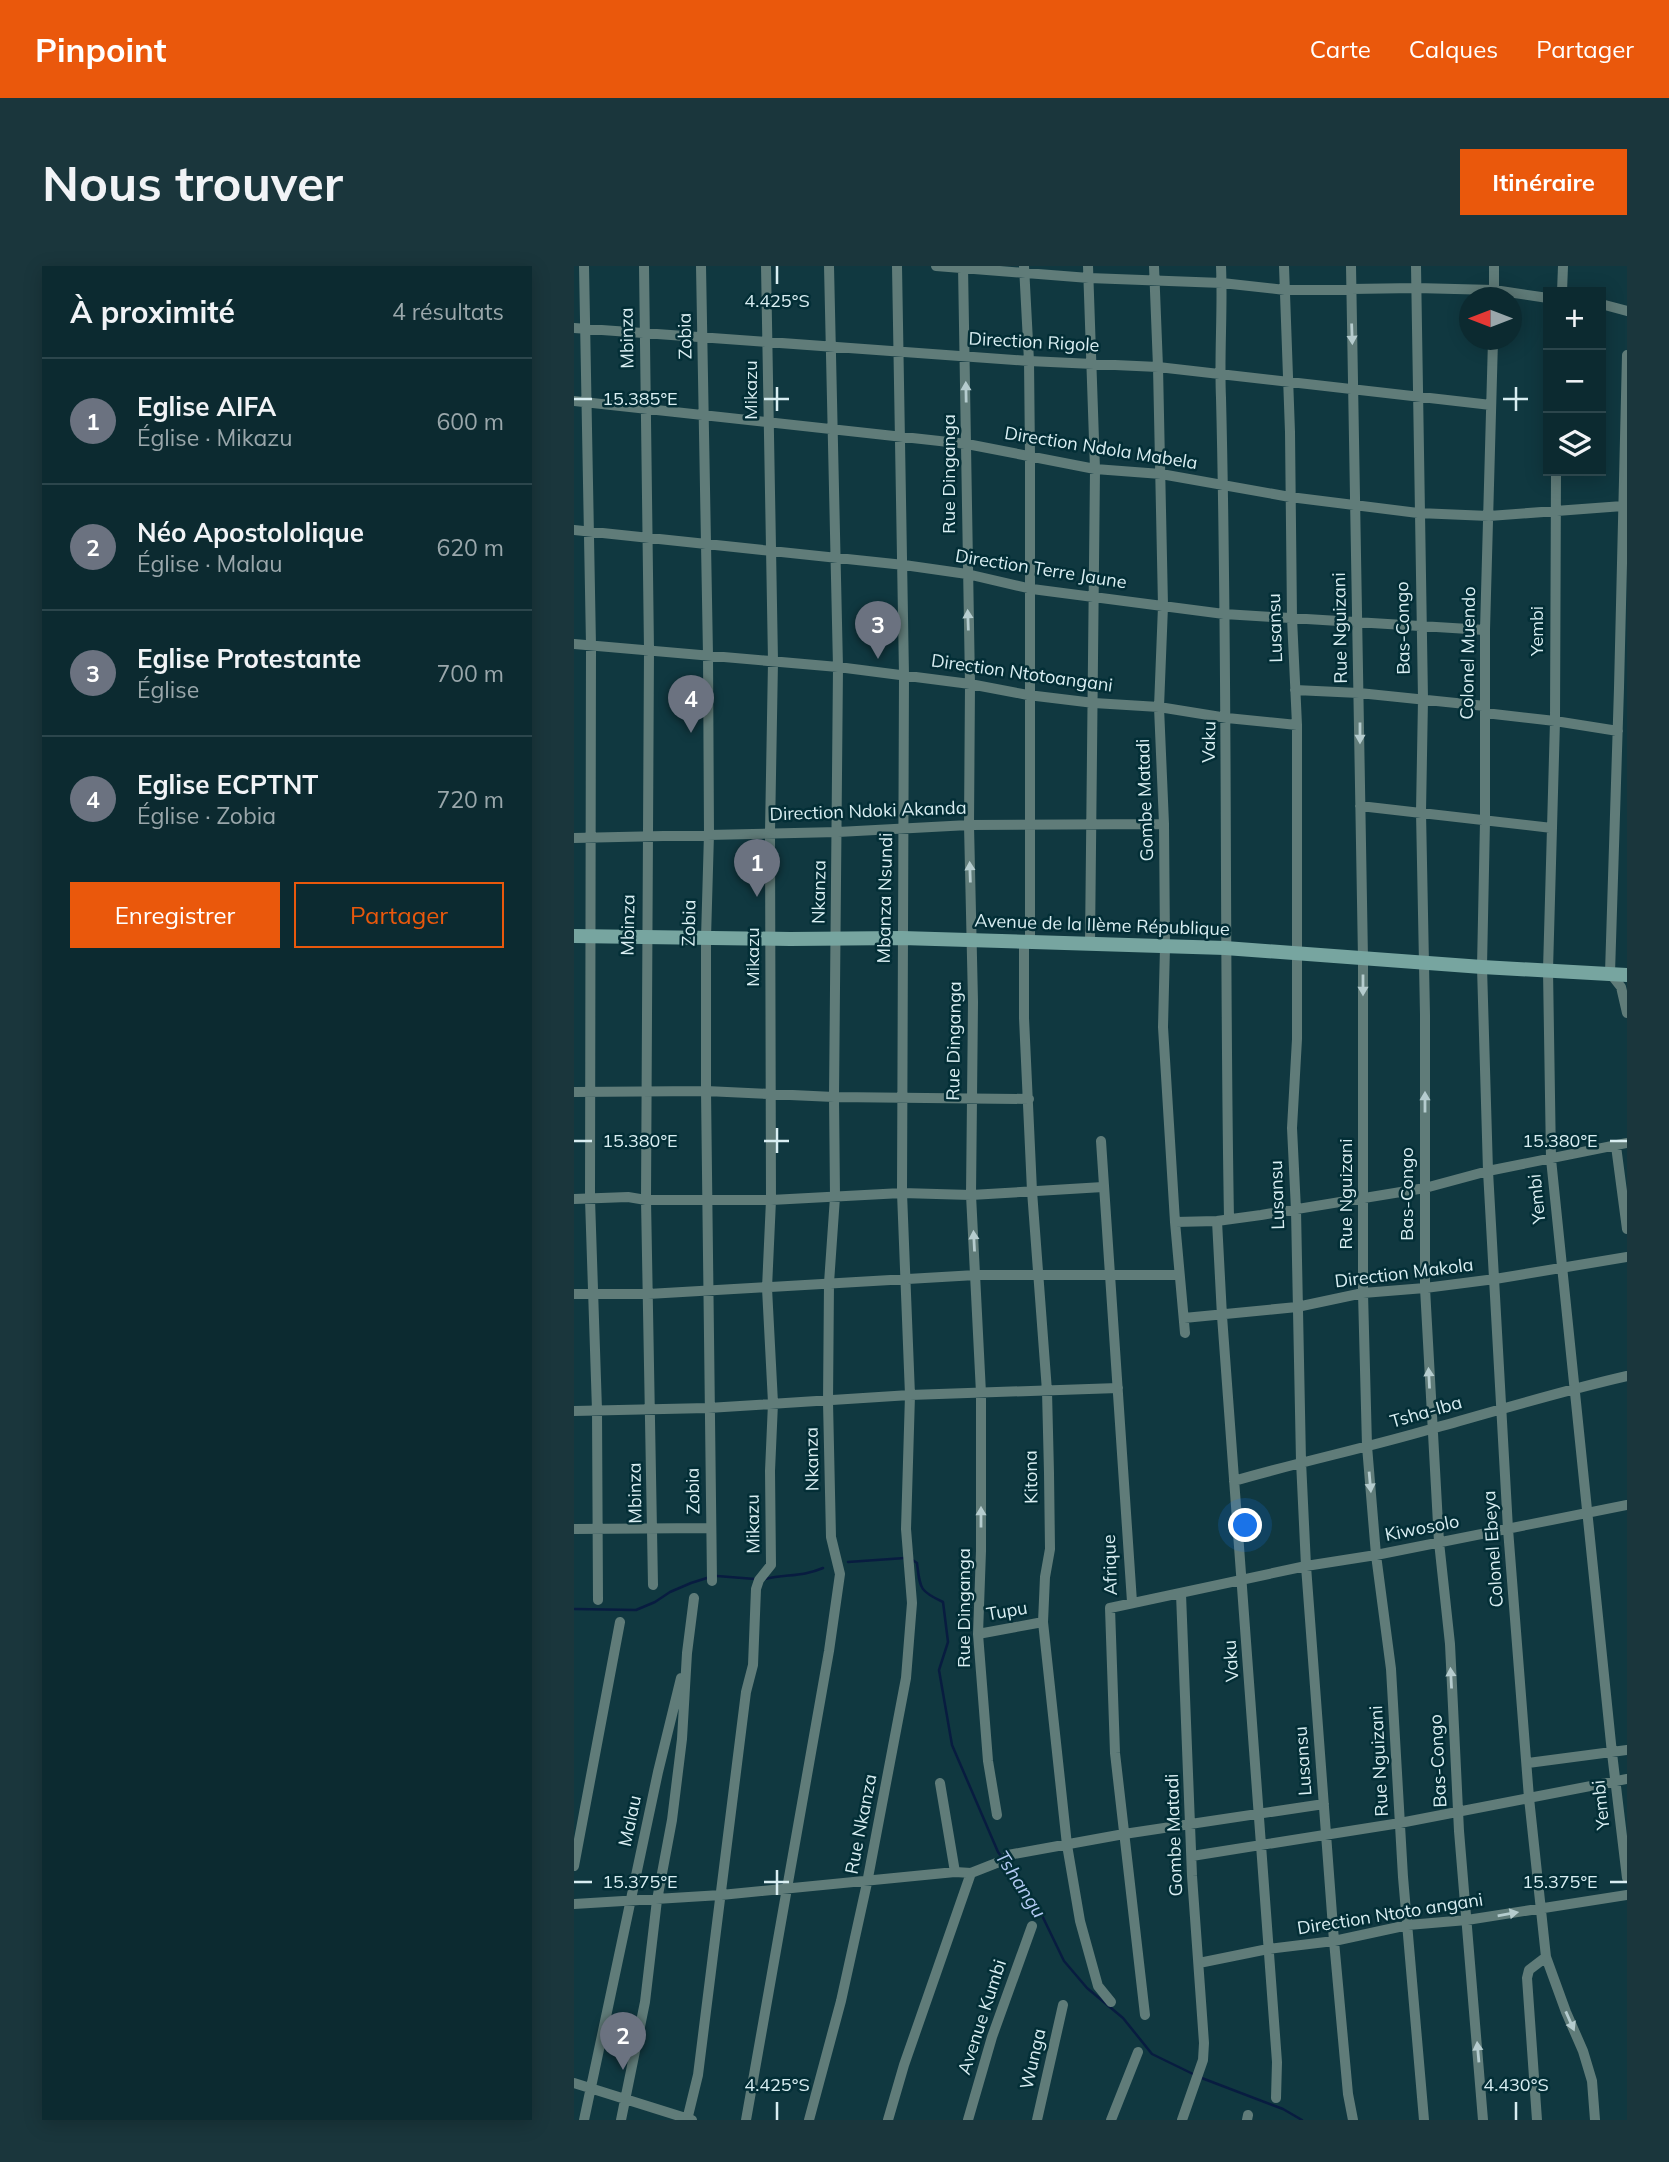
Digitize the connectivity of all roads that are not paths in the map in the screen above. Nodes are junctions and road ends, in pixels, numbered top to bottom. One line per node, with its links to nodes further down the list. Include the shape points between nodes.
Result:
1 (584, 266): 31 (street)
2 (644, 266): 32 (street, Mbinza)
3 (701, 266): 33 (street, Zobia)
4 (766, 266): 34 (street, Mikazu)
5 (829, 266): 35 (street, Nkanza)
6 (897, 266): 36 (street, Mbanza Nsundi)
7 (936, 266): 16 (street)
8 (1088, 266): 18 (street)
9 (1154, 266): 19 (street, Gombe Matadi)
10 (1221, 266): 20 (street, Vaku)
11 (1284, 266): 25 (street, Lusansu)
12 (1351, 266): 23 (street, Rue Nguizani)
13 (1416, 266): 24 (street, Bas-Congo)
14 (1494, 266): 21 (street)
15 (1563, 266): 22 (street)
16 (963, 267): 17 (street); 39 (street, Rue Dinganga)
17 (1024, 270): 18 (street); 40 (street, Kitona)
18 (1089, 278): 19 (street); 41 (street)
19 (1154, 280): 20 (street); 42 (street, Gombe Matadi)
20 (1222, 283): 25 (street); 43 (street, Vaku)
21 (1494, 287)
22 (1562, 287)
23 (1350, 288): 24 (street); 25 (street); 45 (street, Rue Nguizani, one-way to 45)
24 (1416, 288): 26 (street); 46 (street, Bas-Congo)
25 (1284, 290): 44 (street, Lusansu)
26 (1459, 291)
27 (1522, 296): 28 (street)
28 (1543, 298)
29 (1606, 305): 30 (street)
30 (1627, 311)
31 (580, 328): 32 (street, Direction Rigole); 48 (street)
32 (645, 333): 33 (street, Direction Rigole); 50 (street, Mbinza)
33 (702, 336): 34 (street, Direction Rigole); 51 (street, Zobia)
34 (768, 341): 35 (street, Direction Rigole); 52 (street, Mikazu)
35 (831, 346): 36 (street, Direction Rigole); 53 (street, Nkanza)
36 (899, 350): 39 (street, Direction Rigole); 54 (street, Mbanza Nsundi)
37 (1493, 350): 49 (street, Colonel Muendo)
38 (1627, 355): 63 (street)
39 (966, 356): 40 (street, Direction Rigole); 55 (street, Rue Dinganga, one-way to 39)
40 (1030, 361): 41 (street, Direction Rigole); 56 (street, Kitona)
41 (1093, 363): 42 (street, Direction Rigole); 57 (street)
42 (1158, 367): 43 (street, Direction Rigole); 58 (street, Gombe Matadi)
43 (1220, 374): 44 (street, Direction Rigole); 60 (street, Vaku)
44 (1287, 381): 45 (street, Direction Rigole); 61 (street, Lusansu)
45 (1354, 389): 46 (street, Direction Rigole); 62 (street, Rue Nguizani)
46 (1418, 395): 49 (street, Direction Rigole); 65 (street, Bas-Congo)
47 (574, 401): 48 (street, Direction Ndola Mabela)
48 (588, 402): 50 (street, Direction Ndola Mabela); 68 (street)
49 (1491, 405): 66 (street, Colonel Muendo)
50 (646, 408): 51 (street, Direction Ndola Mabela); 69 (street, Mbinza)
51 (705, 415): 52 (street, Direction Ndola Mabela); 70 (street, Zobia)
52 (769, 422): 53 (street, Direction Ndola Mabela); 71 (street, Mikazu)
53 (833, 431): 54 (street, Direction Ndola Mabela); 72 (street, Nkanza)
54 (900, 436): 55 (street, Direction Ndola Mabela); 73 (street, Mbanza Nsundi)
55 (967, 444): 56 (street, Direction Ndola Mabela); 74 (street, Rue Dinganga)
56 (1030, 456): 57 (street, Direction Ndola Mabela); 75 (street, Kitona)
57 (1095, 468): 58 (street, Direction Ndola Mabela); 76 (street)
58 (1161, 474): 60 (street, Direction Ndola Mabela); 77 (street, Gombe Matadi)
59 (1556, 476): 64 (street, Yembi)
60 (1223, 486): 61 (street, Direction Ndola Mabela); 78 (street, Vaku)
61 (1290, 497): 62 (street, Direction Ndola Mabela); 79 (street, Lusansu)
62 (1356, 506): 65 (street, Direction Ndola Mabela); 80 (street, Rue Nguizani)
63 (1623, 506): 64 (street, Direction Ndola Mabela); 91 (street)
64 (1556, 512): 66 (street, Direction Ndola Mabela); 100 (street, Yembi)
65 (1419, 513): 66 (street, Direction Ndola Mabela); 81 (street, Bas-Congo)
66 (1489, 516): 82 (street, Colonel Muendo)
67 (574, 530): 68 (street, Direction Terre Jaune)
68 (589, 531): 69 (street, Direction Terre Jaune); 84 (street)
69 (646, 539): 70 (street, Direction Terre Jaune); 85 (street, Mbinza)
70 (705, 544): 71 (street, Direction Terre Jaune); 86 (street, Zobia)
71 (771, 550): 72 (street, Direction Terre Jaune); 87 (street, Mikazu)
72 (835, 558): 73 (street, Direction Terre Jaune); 88 (street, Nkanza)
73 (904, 565): 74 (street, Direction Terre Jaune); 89 (street, Mbanza Nsundi)
74 (967, 574): 75 (street, Direction Terre Jaune); 90 (street, Rue Dinganga, one-way to 74)
75 (1031, 589): 76 (street, Direction Terre Jaune); 94 (street, Kitona)
76 (1094, 596): 77 (street, Direction Terre Jaune); 96 (street)
77 (1163, 606): 78 (street, Direction Terre Jaune); 97 (street, Gombe Matadi)
78 (1224, 614): 79 (street, Direction Terre Jaune); 99 (street, Vaku)
79 (1292, 618): 80 (street, Direction Terre Jaune); 92 (street, Lusansu)
80 (1357, 621): 81 (street, Direction Terre Jaune); 93 (street, Rue Nguizani)
81 (1420, 625): 82 (street, Direction Terre Jaune); 95 (street, Bas-Congo)
82 (1485, 630): 98 (street, Colonel Muendo)
83 (574, 644): 84 (street, Direction Ntotoangani)
84 (591, 645): 85 (street, Direction Ntotoangani); 117 (street)
85 (649, 650): 86 (street, Direction Ntotoangani); 115 (street, Mbinza)
86 (708, 654): 87 (street, Direction Ntotoangani); 114 (street, Zobia)
87 (774, 661): 88 (street, Direction Ntotoangani); 112 (street, Mikazu)
88 (838, 667): 89 (street, Direction Ntotoangani); 113 (street, Nkanza)
89 (904, 675): 90 (street, Direction Ntotoangani); 110 (street, Mbanza Nsundi)
90 (970, 684): 94 (street, Direction Ntotoangani); 107 (street, Rue Dinganga)
91 (1623, 688): 102 (street)
92 (1295, 690): 93 (street); 101 (street, Lusansu)
93 (1359, 693): 95 (street); 103 (street, Rue Nguizani, one-way to 103)
94 (1028, 695): 96 (street, Direction Ntotoangani); 108 (street, Kitona)
95 (1423, 699): 98 (street); 104 (street, Bas-Congo)
96 (1094, 703): 97 (street, Direction Ntotoangani); 109 (street)
97 (1159, 707): 99 (street, Direction Ntotoangani); 106 (street, Gombe Matadi)
98 (1485, 710): 100 (street); 105 (street, Colonel Muendo)
99 (1227, 718): 101 (street, Direction Ntotoangani); 129 (street, Vaku)
100 (1555, 721): 102 (street); 111 (street, Yembi)
101 (1297, 725): 130 (street, Lusansu)
102 (1618, 731): 135 (street)
103 (1360, 806): 104 (street); 131 (street, Rue Nguizani)
104 (1421, 812): 105 (street); 132 (street, Bas-Congo)
105 (1485, 821): 111 (street); 133 (street, Colonel Muendo)
106 (1164, 824): 109 (street, Direction Ndoki Akanda); 128 (street, Gombe Matadi)
107 (969, 825): 108 (street, Direction Ndoki Akanda); 110 (street, Direction Ndoki Akanda); 125 (street, Rue Dinganga, one-way to 107)
108 (1030, 825): 109 (street, Direction Ndoki Akanda); 126 (street, Kitona)
109 (1091, 825): 127 (street)
110 (904, 827): 113 (street, Direction Ndoki Akanda); 124 (street, Mbanza Nsundi)
111 (1552, 828): 134 (street, Yembi)
112 (771, 832): 113 (street, Direction Ndoki Akanda); 114 (street, Direction Ndoki Akanda); 123 (street, Mikazu)
113 (838, 832): 121 (street, Nkanza)
114 (709, 835): 115 (street, Direction Ndoki Akanda); 122 (street, Zobia)
115 (647, 837): 117 (street, Direction Ndoki Akanda); 120 (street, Mbinza)
116 (574, 838): 117 (street, Direction Ndoki Akanda)
117 (591, 838): 119 (street)
118 (574, 936): 119 (street, Avenue de la IIème République)
119 (589, 936): 120 (street, Avenue de la IIème République); 141 (street)
120 (646, 937): 122 (street, Avenue de la IIème République); 138 (street, Mbinza)
121 (835, 937): 123 (street, Avenue de la IIème République); 124 (street, Avenue de la IIème République); 144 (street, Nkanza)
122 (706, 939): 123 (street, Avenue de la IIème République); 139 (street, Zobia)
123 (771, 939): 142 (street, Mikazu)
124 (902, 939): 125 (street, Avenue de la IIème République); 143 (street, Mbanza Nsundi)
125 (972, 940): 126 (street, Avenue de la IIème République); 145 (street, Rue Dinganga)
126 (1027, 941): 127 (street, Avenue de la IIème République); 146 (street, Kitona)
127 (1090, 943): 128 (street, Avenue de la IIème République)
128 (1165, 947): 129 (street, Avenue de la IIème République); 166 (street, Gombe Matadi, via 1163,1027)
129 (1225, 948): 130 (street, Avenue de la IIème République); 164 (street, Vaku)
130 (1296, 953): 131 (street, Avenue de la IIème République); 163 (street, Lusansu, via 1292,1128)
131 (1363, 959): 132 (street, Avenue de la IIème République); 156 (street, Rue Nguizani, one-way to 156)
132 (1424, 962): 133 (street, Avenue de la IIème République); 152 (street, Bas-Congo, one-way to 132)
133 (1482, 967): 134 (street, Avenue de la IIème République); 150 (street, Colonel Ebeya)
134 (1548, 970): 135 (street, Avenue de la IIème République); 149 (street, Yembi)
135 (1610, 973): 136 (street, Avenue de la IIème République); 137 (street, via 1620,987)
136 (1627, 975)
137 (1627, 1013)
138 (645, 1091): 139 (street); 141 (street); 161 (street, Mbinza)
139 (706, 1091): 142 (street); 160 (street, Zobia)
140 (574, 1092): 141 (street)
141 (590, 1092): 159 (street)
142 (771, 1093): 144 (street); 162 (street, Mikazu)
143 (903, 1096): 144 (street); 145 (street); 154 (street, Mbanza Nsundi)
144 (834, 1097): 157 (street, Nkanza)
145 (971, 1098): 146 (street); 155 (street, Rue Dinganga)
146 (1029, 1099): 153 (street, Kitona)
147 (1101, 1141): 151 (street, Afrique)
148 (1622, 1144): 149 (street); 167 (street)
149 (1551, 1159): 150 (street); 169 (street, Yembi)
150 (1488, 1171): 152 (street); 175 (street, Colonel Ebeya)
151 (1103, 1187): 153 (street); 173 (street, Afrique)
152 (1425, 1188): 156 (street); 178 (street, Bas-Congo)
153 (1032, 1191): 155 (street); 172 (street, Kitona)
154 (902, 1193): 155 (street); 157 (street); 174 (street, Mbanza Nsundi)
155 (971, 1195): 170 (street, Rue Dinganga, one-way to 155)
156 (1364, 1196): 163 (street); 180 (street, Rue Nguizani)
157 (835, 1197): 162 (street); 176 (street, Nkanza)
158 (574, 1199): 159 (street)
159 (590, 1199): 161 (street); 183 (street)
160 (708, 1199): 161 (street); 162 (street); 179 (street, Zobia)
161 (646, 1200): 182 (street, Mbinza)
162 (771, 1200): 177 (street, Mikazu)
163 (1296, 1210): 164 (street); 184 (street, Lusansu)
164 (1229, 1218): 165 (street)
165 (1217, 1221): 166 (street); 185 (street, Vaku)
166 (1175, 1222): 171 (street, Gombe Matadi)
167 (1627, 1229)
168 (1627, 1257): 169 (street, Direction Makola)
169 (1562, 1269): 175 (street, Direction Makola); 190 (street, Yembi)
170 (976, 1275): 172 (street); 174 (street); 192 (street, Rue Dinganga)
171 (1179, 1275): 173 (street); 186 (street, Gombe Matadi)
172 (1040, 1276): 173 (street); 191 (street, Kitona)
173 (1109, 1277): 189 (street, Afrique)
174 (904, 1278): 176 (street); 193 (street, Mbanza Nsundi)
175 (1495, 1279): 178 (street, Direction Makola); 197 (street, Colonel Ebeya)
176 (829, 1283): 177 (street); 194 (street, Nkanza)
177 (767, 1288): 179 (street); 195 (street, Mikazu)
178 (1425, 1288): 180 (street, Direction Makola); 201 (street, Bas-Congo, one-way to 178)
179 (709, 1291): 182 (street); 196 (street, Zobia)
180 (1363, 1293): 184 (street, Direction Makola); 202 (street, Rue Nguizani)
181 (574, 1294): 183 (street)
182 (648, 1294): 183 (street); 198 (street, Mbinza)
183 (594, 1295): 199 (street)
184 (1297, 1307): 185 (street, Direction Makola); 203 (street, Lusansu)
185 (1222, 1316): 186 (street, Direction Makola); 204 (street, Vaku)
186 (1184, 1318): 187 (street, Gombe Matadi)
187 (1185, 1332)
188 (1627, 1376): 190 (street, Tsha-Iba)
189 (1118, 1388): 191 (street); 222 (street, Afrique)
190 (1575, 1388): 197 (street, Tsha-Iba); 206 (street, Yembi)
191 (1047, 1391): 192 (street); 224 (street, Kitona, via 1050,1549)
192 (981, 1393): 193 (street); 225 (street, Rue Dinganga, one-way to 192)
193 (910, 1395): 194 (street); 212 (street, Mbanza Nsundi)
194 (828, 1402): 195 (street); 250 (street, Nkanza, via 831,1537 840,1574)
195 (773, 1403): 196 (street); 251 (street, Mikazu, via 771,1564 756,1590 753,1665)
196 (708, 1408): 198 (street); 209 (street, Zobia)
197 (1503, 1408): 201 (street, Tsha-Iba); 210 (street, Colonel Ebeya)
198 (651, 1409): 199 (street); 207 (street, Mbinza)
199 (597, 1410): 200 (street); 208 (street)
200 (574, 1411)
201 (1432, 1429): 202 (street, Tsha-Iba); 213 (street, Bas-Congo)
202 (1367, 1446): 203 (street, Tsha-Iba); 214 (street, Rue Nguizani, one-way to 214)
203 (1301, 1461): 204 (street, Tsha-Iba); 215 (street, Lusansu)
204 (1234, 1481): 217 (street, Vaku)
205 (1627, 1505): 206 (street, Kiwosolo)
206 (1587, 1513): 210 (street, Kiwosolo); 228 (street, Yembi)
207 (653, 1527): 208 (street); 209 (street); 218 (street, Mbinza)
208 (599, 1528): 211 (street); 221 (street)
209 (711, 1528): 216 (street, Zobia)
210 (1508, 1528): 213 (street, Kiwosolo); 229 (street, Colonel Ebeya)
211 (574, 1529)
212 (906, 1529): 249 (street, Rue Nkanza, via 912,1603 906,1678)
213 (1439, 1542): 214 (street, Kiwosolo); 234 (street, Bas-Congo, one-way to 213, via 1450,1644)
214 (1376, 1555): 215 (street, Kiwosolo); 237 (street, Rue Nguizani, via 1391,1669)
215 (1306, 1566): 217 (street, Kiwosolo); 233 (street, Lusansu)
216 (712, 1581)
217 (1242, 1581): 219 (street, Kiwosolo); 235 (street, Vaku)
218 (653, 1585)
219 (1181, 1594): 222 (street, Kiwosolo); 238 (street, Gombe Matadi)
220 (694, 1598): 226 (street)
221 (598, 1600)
222 (1132, 1602): 239 (street, Afrique, via 1110,1611 1115,1753)
223 (620, 1622): 245 (street)
224 (1044, 1622): 225 (street, Tupu); 243 (street, Kitona)
225 (978, 1634): 236 (street, Rue Dinganga)
226 (687, 1653): 253 (street, via 682,1739); 254 (street, Malau)
227 (1627, 1750): 228 (street)
228 (1612, 1752): 229 (street); 230 (street, Yembi)
229 (1528, 1763): 232 (street, Colonel Ebeya)
230 (1622, 1780): 232 (street); 240 (street, Yembi)
231 (940, 1783): 246 (street)
232 (1529, 1798): 234 (street); 256 (street, Colonel Ebeya)
233 (1324, 1804): 235 (street); 241 (street, Lusansu)
234 (1458, 1811): 237 (street); 257 (street, Bas-Congo)
235 (1259, 1813): 238 (street); 242 (street, Vaku)
236 (997, 1815)
237 (1400, 1823): 241 (street); 258 (street, Rue Nguizani)
238 (1191, 1825): 239 (street); 244 (street, Gombe Matadi)
239 (1124, 1833): 243 (street); 266 (street, Afrique)
240 (1624, 1833): 248 (street, Yembi)
241 (1326, 1834): 242 (street); 260 (street, Lusansu)
242 (1261, 1843): 244 (street); 261 (street, Vaku)
243 (1067, 1845): 247 (street, via 1003,1858); 264 (street, Kitona, via 1095,1978)
244 (1192, 1856): 263 (street, Gombe Matadi)
245 (574, 1866)
246 (954, 1872): 247 (street); 249 (street)
247 (971, 1873): 277 (street)
248 (1627, 1878)
249 (867, 1883): 250 (street); 276 (street, Rue Nkanza)
250 (786, 1889): 251 (street); 275 (street, Nkanza)
251 (721, 1895): 253 (street); 274 (street)
252 (1627, 1895): 256 (street, Direction Ntoto angani)
253 (657, 1900): 254 (street); 271 (street, via 645,2002)
254 (631, 1902): 255 (street); 269 (street, Malau)
255 (574, 1904)
256 (1541, 1908): 257 (street, Direction Ntoto angani, one-way to 256); 262 (street, Colonel Ebeya)
257 (1467, 1920): 258 (street, Direction Ntoto angani); 284 (street, Bas-Congo, one-way to 257)
258 (1408, 1925): 260 (street, Direction Ntoto angani); 283 (street, Rue Nguizani)
259 (1031, 1926): 278 (street, Avenue Kumbi)
260 (1334, 1941): 261 (street, Direction Ntoto angani); 282 (street, Lusansu)
261 (1268, 1949): 263 (street, Direction Ntoto angani); 270 (street, Vaku)
262 (1546, 1957): 285 (street, via 1529,1970 1527,1978); 286 (street, Colonel Ebeya, one-way to 286, via 1586,2061)
263 (1199, 1963): 281 (street, Gombe Matadi, via 1203,2060)
264 (1111, 2002)
265 (1063, 2005): 279 (street, Wunga)
266 (1145, 2015)
267 (1138, 2052): 280 (street)
268 (574, 2083): 269 (street)
269 (590, 2088): 271 (street); 272 (street, Malau)
270 (1276, 2098)
271 (626, 2100): 273 (street); 274 (street)
272 (584, 2120)
273 (621, 2120)
274 (689, 2120)
275 (747, 2120)
276 (809, 2120)
277 (888, 2120)
278 (968, 2120)
279 (1037, 2120)
280 (1111, 2120)
281 (1182, 2120)
282 (1353, 2120)
283 (1424, 2120)
284 (1483, 2120)
285 (1537, 2120)
286 (1595, 2120)

